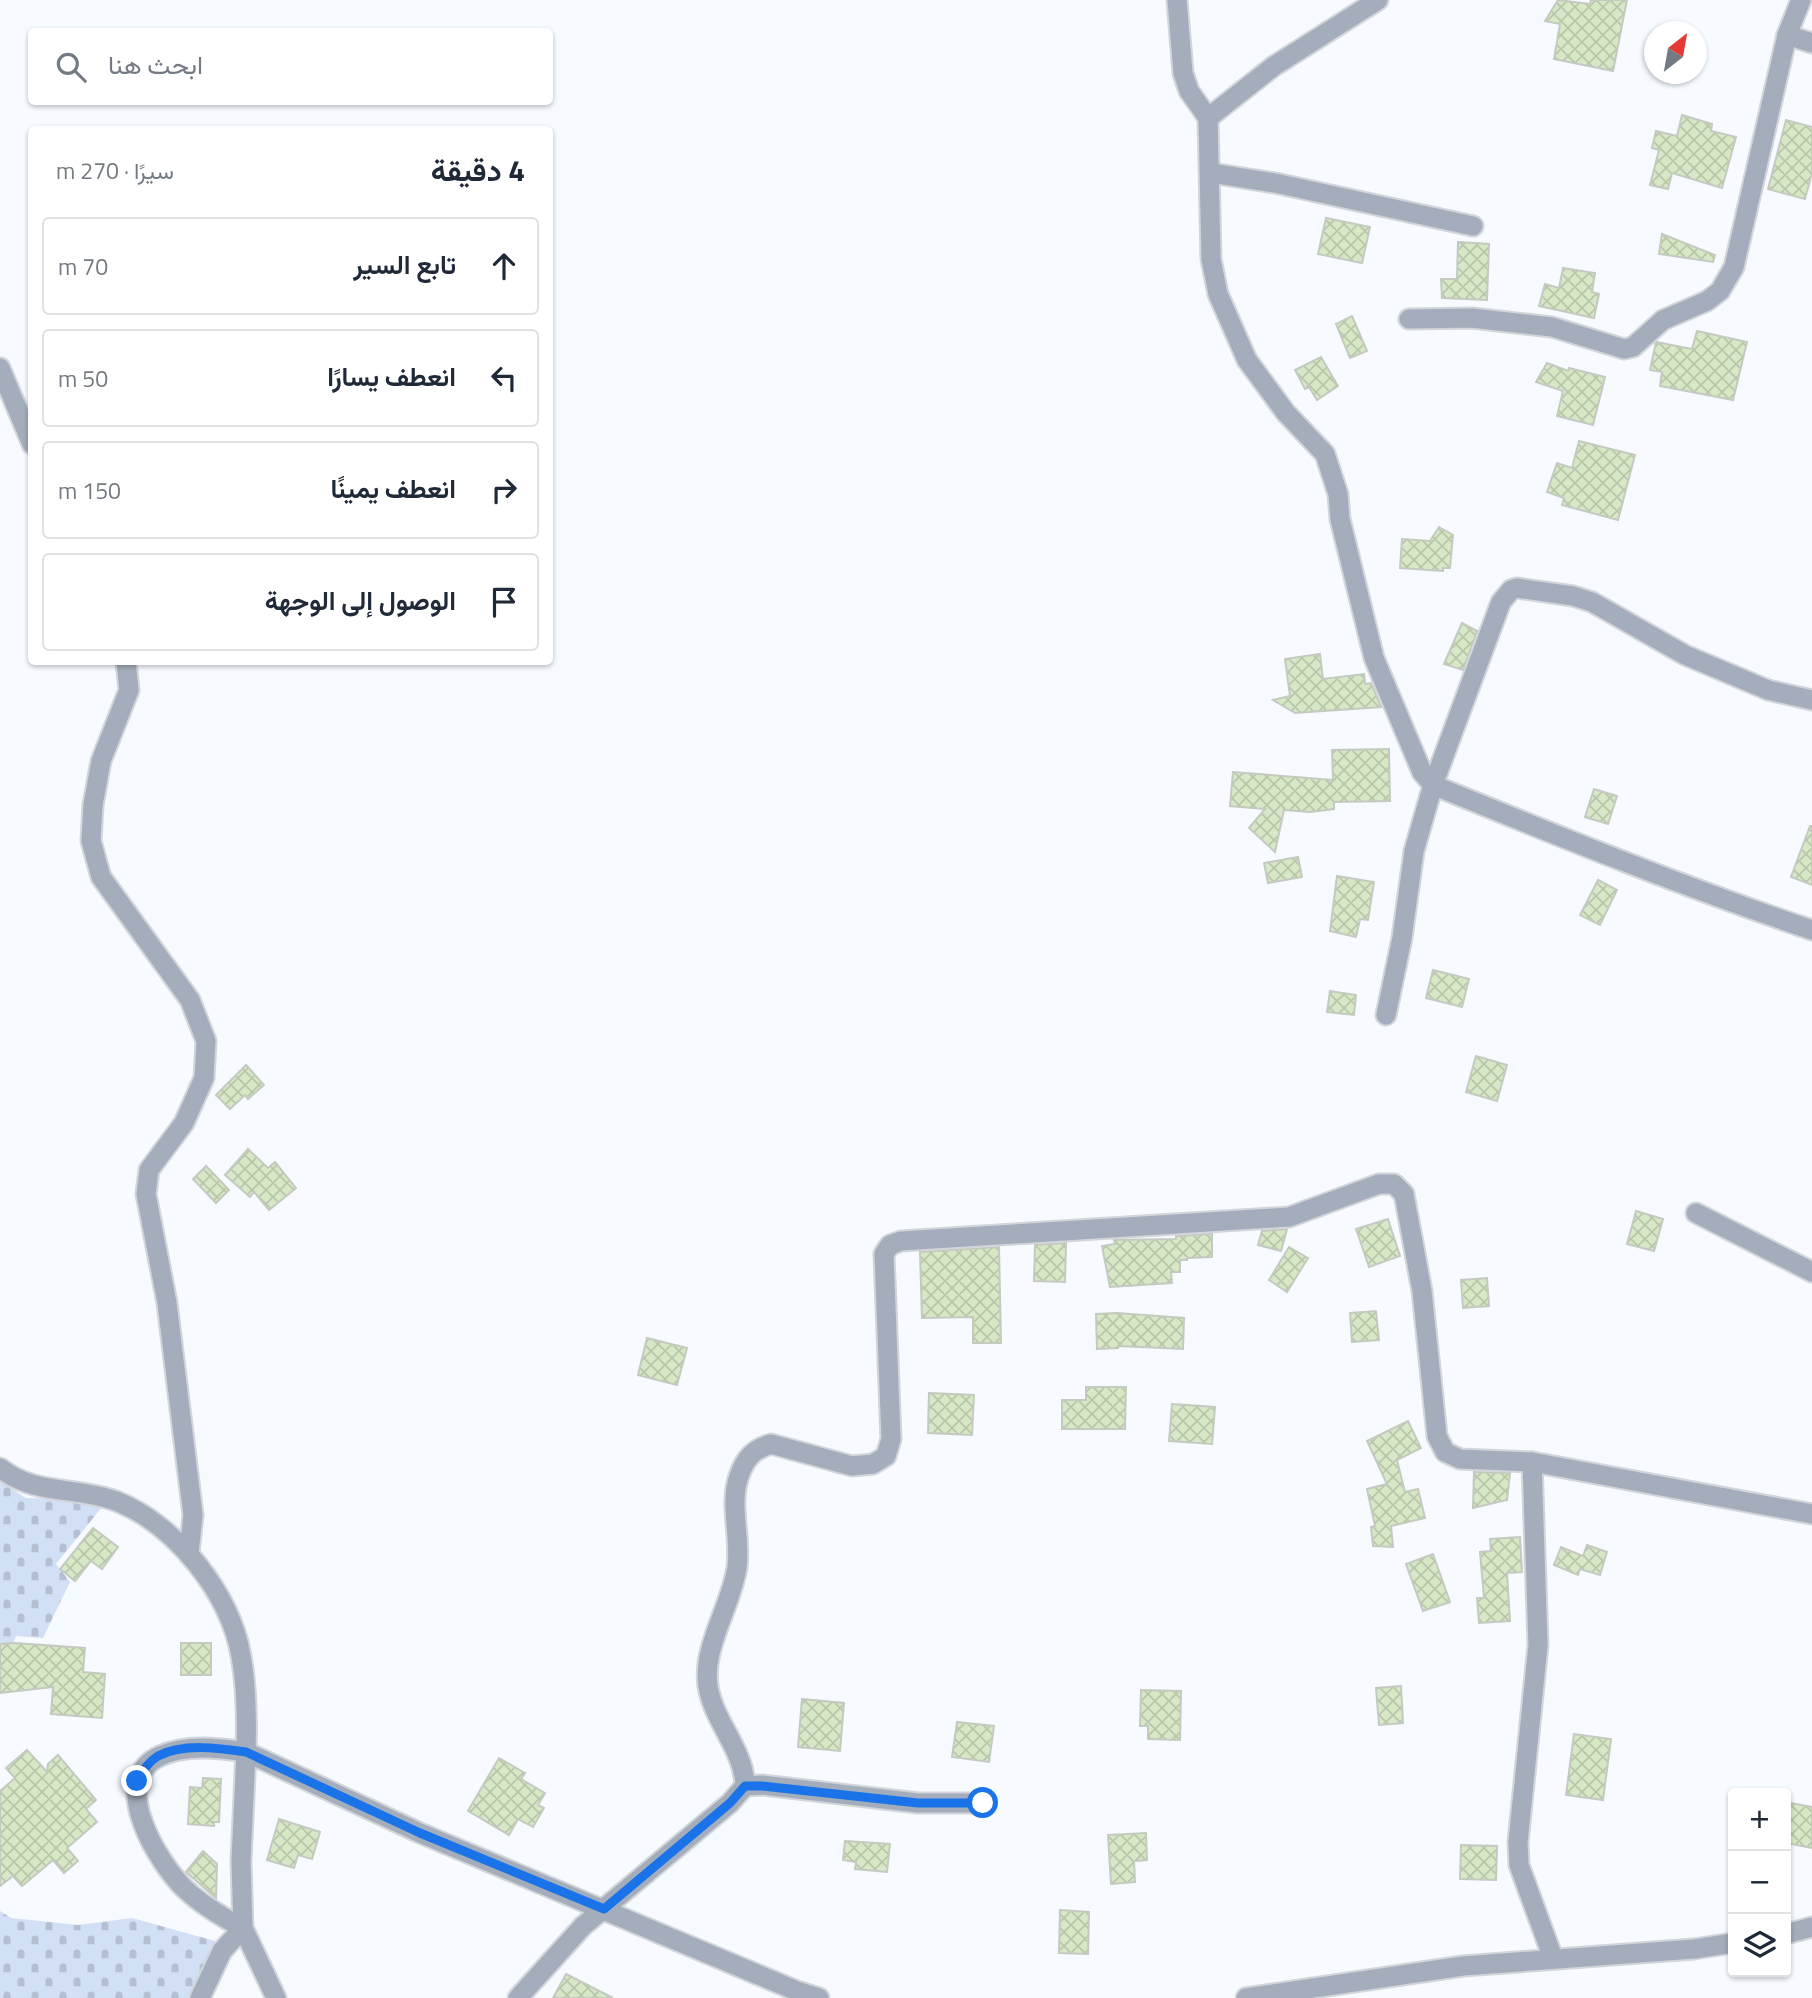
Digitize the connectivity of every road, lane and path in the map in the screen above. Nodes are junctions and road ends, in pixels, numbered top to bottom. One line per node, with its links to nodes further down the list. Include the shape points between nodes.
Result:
1 (1177, 0): 6 (street, via 1183,73)
2 (1378, 0): 6 (street, via 1274,66)
3 (1801, 0): 4 (street)
4 (1787, 35): 5 (street); 9 (street, via 1734,267 1720,291 1707,301 1662,320 1633,347 1624,349 1552,327 1472,318)
5 (1812, 43)
6 (1208, 118): 7 (street)
7 (1210, 173): 8 (street); 14 (street, via 1211,259 1218,294 1247,360 1286,413 1325,454 1374,658 1422,772)
8 (1473, 226)
9 (1409, 319)
10 (0, 368): 11 (street)
11 (28, 434)
12 (126, 665): 22 (street, via 129,690 100,761 91,842 101,877 191,1000 206,1041 204,1078 184,1123 149,1170 146,1194 167,1303 193,1515)
13 (1812, 700): 14 (street, via 1768,690 1685,655 1592,602 1517,588 1500,602)
14 (1433, 785): 15 (street); 16 (street, via 1414,851)
15 (1812, 930)
16 (1386, 1015)
17 (1696, 1213): 18 (street)
18 (1812, 1272)
19 (1532, 1462): 21 (street); 24 (street, via 1460,1459 1445,1452 1437,1436 1422,1291 1404,1194 1394,1184 1379,1184 1289,1217 890,1245 884,1254 891,1439 886,1456 873,1464 852,1466 771,1444 757,1447 738,1479 734,1514 737,1569 709,1660 708,1686 745,1770); 31 (street, via 1538,1645 1518,1842 1522,1874)
20 (0, 1468): 22 (street, via 36,1487 114,1501 143,1514)
21 (1812, 1514)
22 (189, 1553): 23 (street, via 225,1607 241,1654)
23 (246, 1752): 26 (street, via 420,1833); 28 (street); 28 (street, via 178,1750 158,1756 137,1781 139,1814 152,1846 183,1888)
24 (745, 1786): 25 (street, via 918,1803); 26 (street)
25 (983, 1803)
26 (604, 1909): 34 (street); 35 (street)
27 (1812, 1927): 29 (street)
28 (243, 1928): 32 (street, via 222,1951); 33 (street)
29 (1791, 1933)
30 (1728, 1944): 31 (street)
31 (1553, 1958): 36 (street, via 1463,1966)
32 (200, 1998)
33 (276, 1998)
34 (518, 1998)
35 (820, 1998)
36 (1246, 1998)

